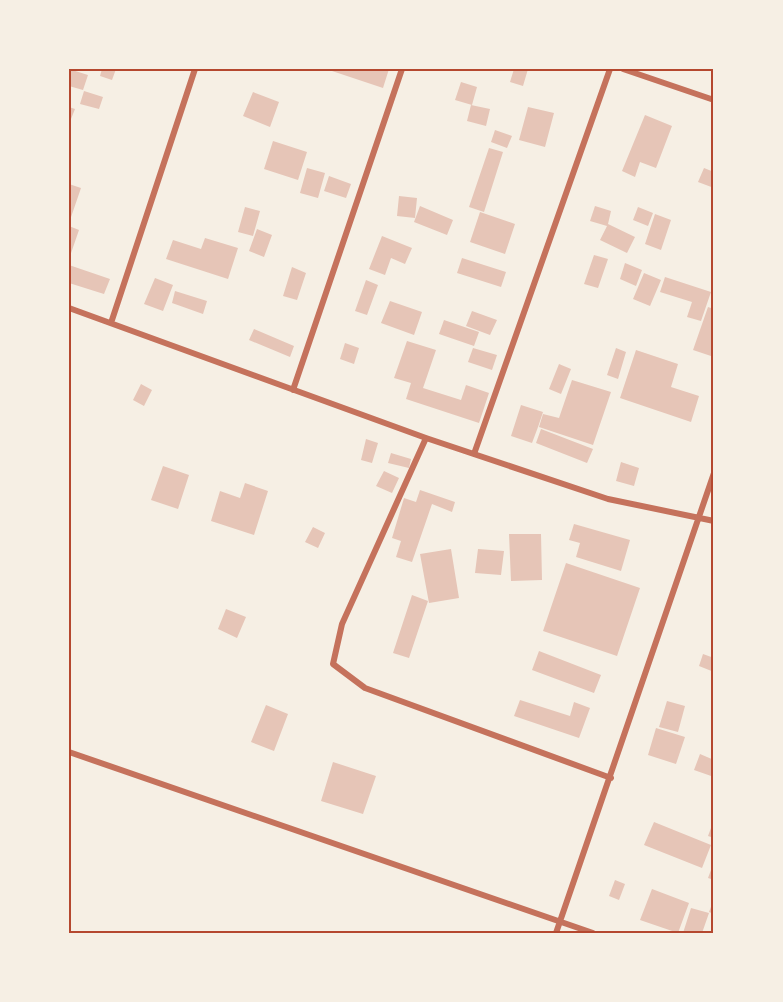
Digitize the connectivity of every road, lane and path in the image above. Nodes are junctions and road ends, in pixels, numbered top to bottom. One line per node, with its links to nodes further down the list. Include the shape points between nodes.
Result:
1 (195, 69): 7 (street)
2 (402, 69): 8 (street)
3 (610, 69): 10 (street)
4 (623, 69): 5 (street)
5 (714, 100)
6 (69, 308): 7 (street)
7 (111, 323): 8 (street)
8 (293, 390): 9 (street)
9 (426, 438): 10 (street); 15 (street, via 342,624 333,664 365,688)
10 (474, 454): 12 (street, via 608,499)
11 (714, 473): 12 (street)
12 (700, 516): 13 (street); 15 (street)
13 (714, 521)
14 (69, 752): 16 (street)
15 (611, 778): 16 (street)
16 (560, 921): 17 (street); 18 (street)
17 (556, 933)
18 (593, 933)

